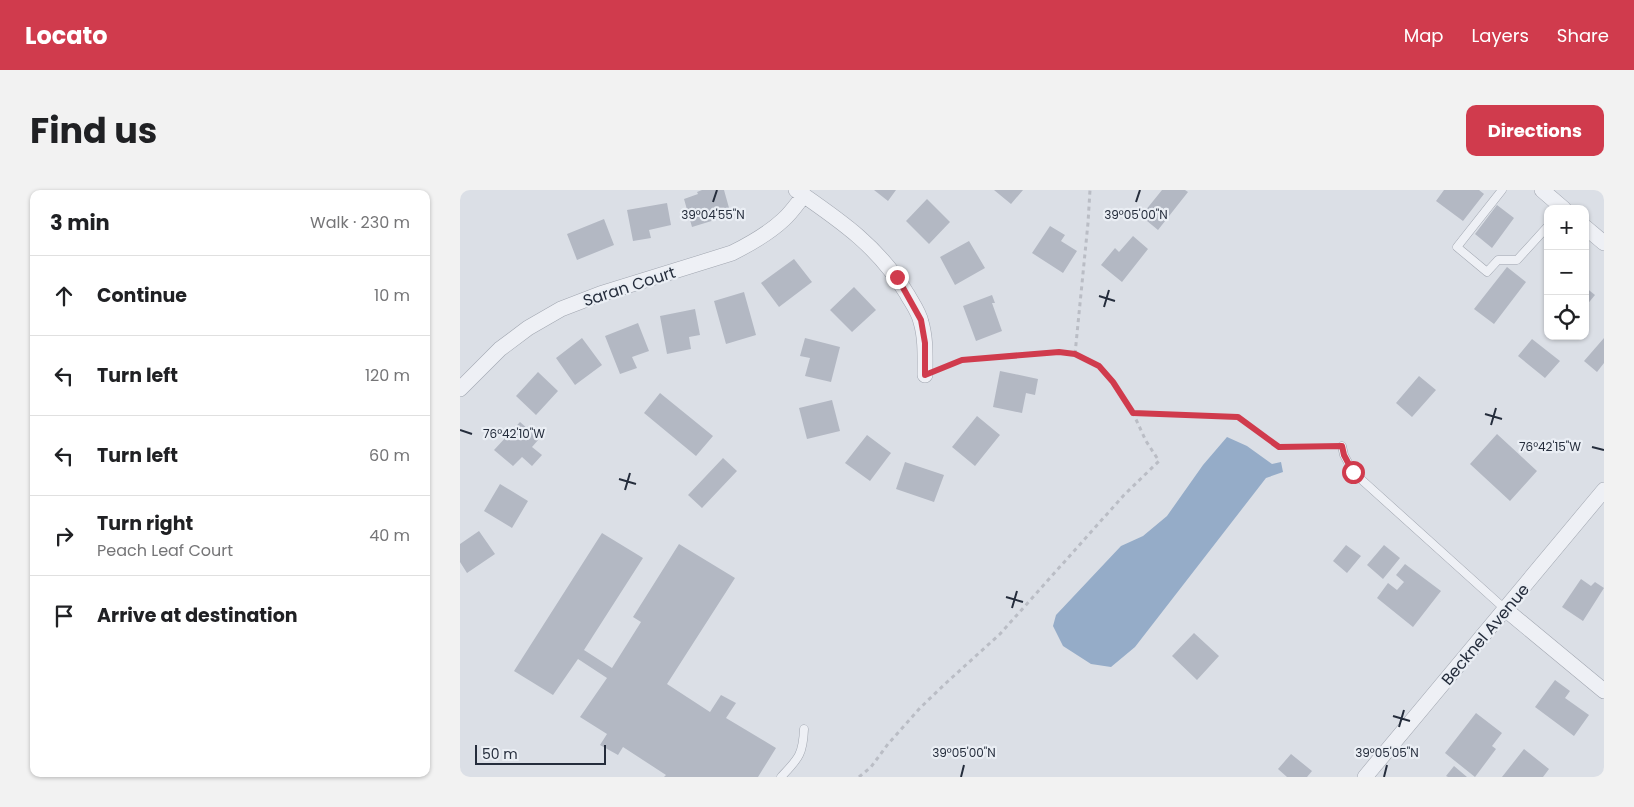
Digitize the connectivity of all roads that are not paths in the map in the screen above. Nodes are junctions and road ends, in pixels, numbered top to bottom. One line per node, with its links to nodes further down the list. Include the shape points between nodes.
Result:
1 (1502, 190): 5 (lane, via 1457,247 1487,272 1498,260 1516,260)
2 (1542, 190): 4 (street)
3 (800, 193): 8 (street, via 849,228 897,277 921,320); 9 (street, Saran Court, via 783,220 752,243 732,253 561,309 500,349)
4 (1559, 205)
5 (1544, 230)
6 (1589, 230): 7 (street)
7 (1604, 243)
8 (925, 375)
9 (460, 389)
10 (1342, 446): 12 (lane, via 1353,472)
11 (1604, 490): 12 (street, Becknel Avenue)
12 (1505, 609): 13 (street); 16 (street, Becknel Avenue)
13 (1604, 691)
14 (804, 729): 15 (lane, via 804,744 798,759)
15 (781, 777)
16 (1365, 777)

